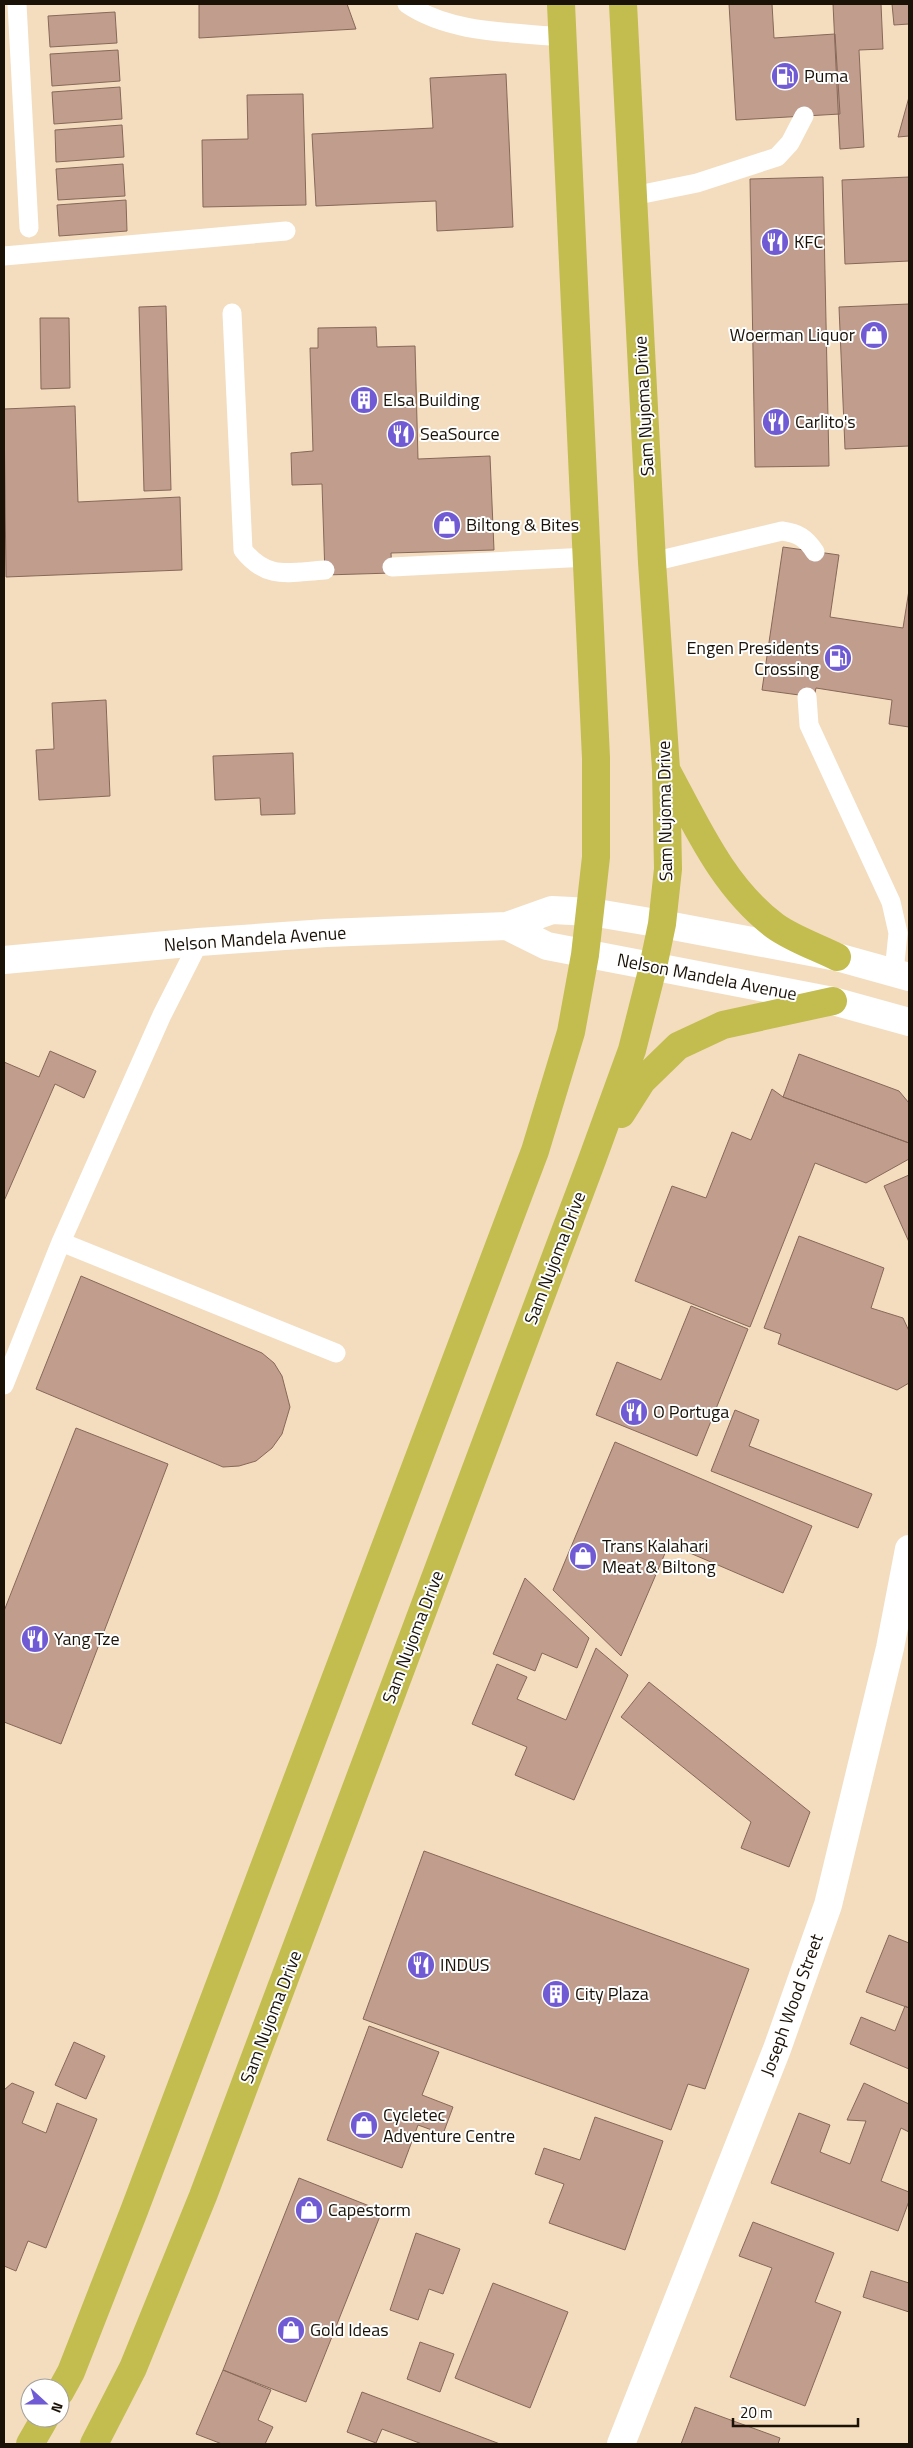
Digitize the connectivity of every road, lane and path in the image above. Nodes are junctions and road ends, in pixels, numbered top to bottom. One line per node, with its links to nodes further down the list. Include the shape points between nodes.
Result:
1 (17, 4): 8 (lane)
2 (407, 4): 5 (lane, via 466,28)
3 (561, 4): 5 (highway)
4 (624, 4): 7 (highway, Sam Nujoma Drive)
5 (563, 37): 13 (highway)
6 (804, 116): 7 (lane, via 790,143 776,157 697,183)
7 (633, 196): 14 (highway, Sam Nujoma Drive)
8 (29, 228)
9 (286, 231): 10 (lane)
10 (4, 256)
11 (232, 313): 16 (lane, via 243,550 260,568 275,572)
12 (816, 552): 14 (lane, via 797,533 782,530)
13 (588, 557): 15 (lane); 19 (highway, via 596,758 596,857)
14 (652, 562): 18 (highway, Sam Nujoma Drive)
15 (392, 567)
16 (324, 570)
17 (807, 696): 27 (lane, via 810,725 891,902)
18 (666, 769): 20 (highway, Sam Nujoma Drive, via 668,869); 24 (highway, via 713,856 739,892 776,926)
19 (591, 912): 20 (main road, Nelson Mandela Avenue); 21 (main road, Nelson Mandela Avenue, via 552,910); 23 (highway)
20 (662, 924): 24 (main road, Nelson Mandela Avenue); 26 (highway, Sam Nujoma Drive)
21 (507, 926): 22 (main road, Nelson Mandela Avenue); 23 (main road, Nelson Mandela Avenue, via 547,946)
22 (199, 942): 25 (main road, Nelson Mandela Avenue); 31 (lane, via 162,1016)
23 (585, 954): 26 (main road, Nelson Mandela Avenue); 35 (highway, via 571,1032 535,1151 138,2202)
24 (837, 957): 27 (main road, Nelson Mandela Avenue)
25 (4, 960)
26 (653, 967): 28 (main road, Nelson Mandela Avenue); 30 (highway, Sam Nujoma Drive, via 632,1050)
27 (902, 975)
28 (833, 1001): 29 (main road, Nelson Mandela Avenue); 30 (highway, via 723,1025 678,1046 642,1081)
29 (909, 1022)
30 (592, 1160): 38 (highway, Sam Nujoma Drive, via 203,2196 133,2368)
31 (62, 1242): 32 (lane); 33 (lane)
32 (336, 1353)
33 (4, 1385)
34 (909, 1549): 39 (main road, Joseph Wood Street, via 890,1648 828,1905 777,2049)
35 (68, 2378)
36 (39, 2428): 37 (highway)
37 (30, 2444)
38 (94, 2444)
39 (621, 2444)

